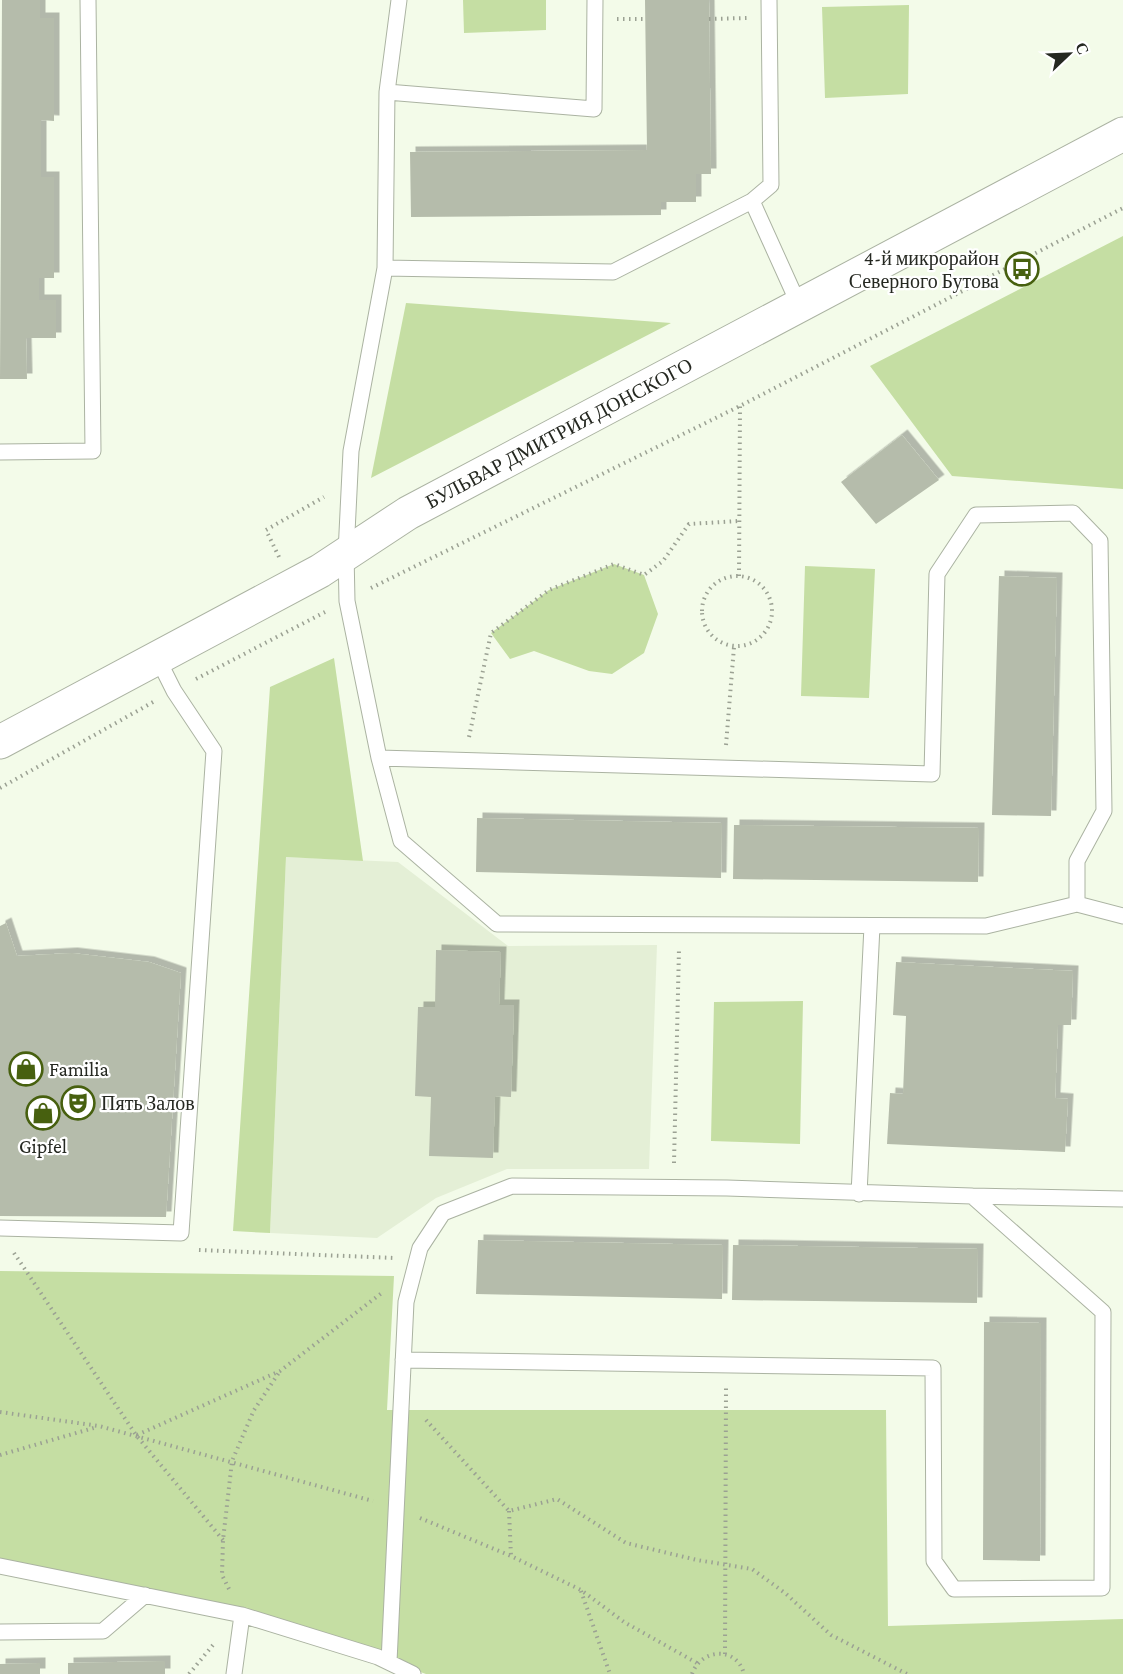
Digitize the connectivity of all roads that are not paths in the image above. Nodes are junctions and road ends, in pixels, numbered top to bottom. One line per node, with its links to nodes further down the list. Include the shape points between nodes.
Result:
1 (88, 0): 10 (lane, via 93,451)
2 (399, 0): 5 (lane)
3 (595, 0): 5 (lane, via 594,109)
4 (769, 0): 7 (lane, via 771,185)
5 (387, 92): 8 (lane)
6 (1123, 134): 9 (street, БУЛЬВАР ДМИТРИЯ ДОНСКОГО)
7 (752, 201): 8 (lane, via 612,272); 9 (lane)
8 (385, 268): 11 (lane, via 351,451)
9 (799, 305): 11 (street, БУЛЬВАР ДМИТРИЯ ДОНСКОГО, via 408,513)
10 (0, 452)
11 (346, 554): 12 (street, БУЛЬВАР ДМИТРИЯ ДОНСКОГО); 14 (lane, via 347,601)
12 (157, 657): 13 (street, БУЛЬВАР ДМИТРИЯ ДОНСКОГО); 21 (lane, via 174,691 214,751 181,1233)
13 (0, 742)
14 (379, 758): 15 (lane, via 932,774 938,574 976,515 1073,513 1100,541 1104,811 1077,861); 17 (lane, via 400,841 497,924)
15 (1077, 904): 16 (lane); 17 (lane, via 986,926)
16 (1123, 916)
17 (872, 926): 18 (lane)
18 (859, 1194): 19 (lane); 22 (lane, via 512,1186 443,1213 420,1248 406,1302)
19 (972, 1196): 20 (lane); 22 (lane, via 1103,1312 1102,1588 954,1589 934,1561 933,1368)
20 (1123, 1199)
21 (0, 1228)
22 (403, 1360): 27 (lane)
23 (0, 1566): 24 (lane)
24 (145, 1595): 25 (lane); 26 (lane, via 103,1631)
25 (242, 1615): 27 (lane); 28 (lane)
26 (0, 1632)
27 (389, 1662): 29 (lane)
28 (234, 1674)
29 (413, 1674)

